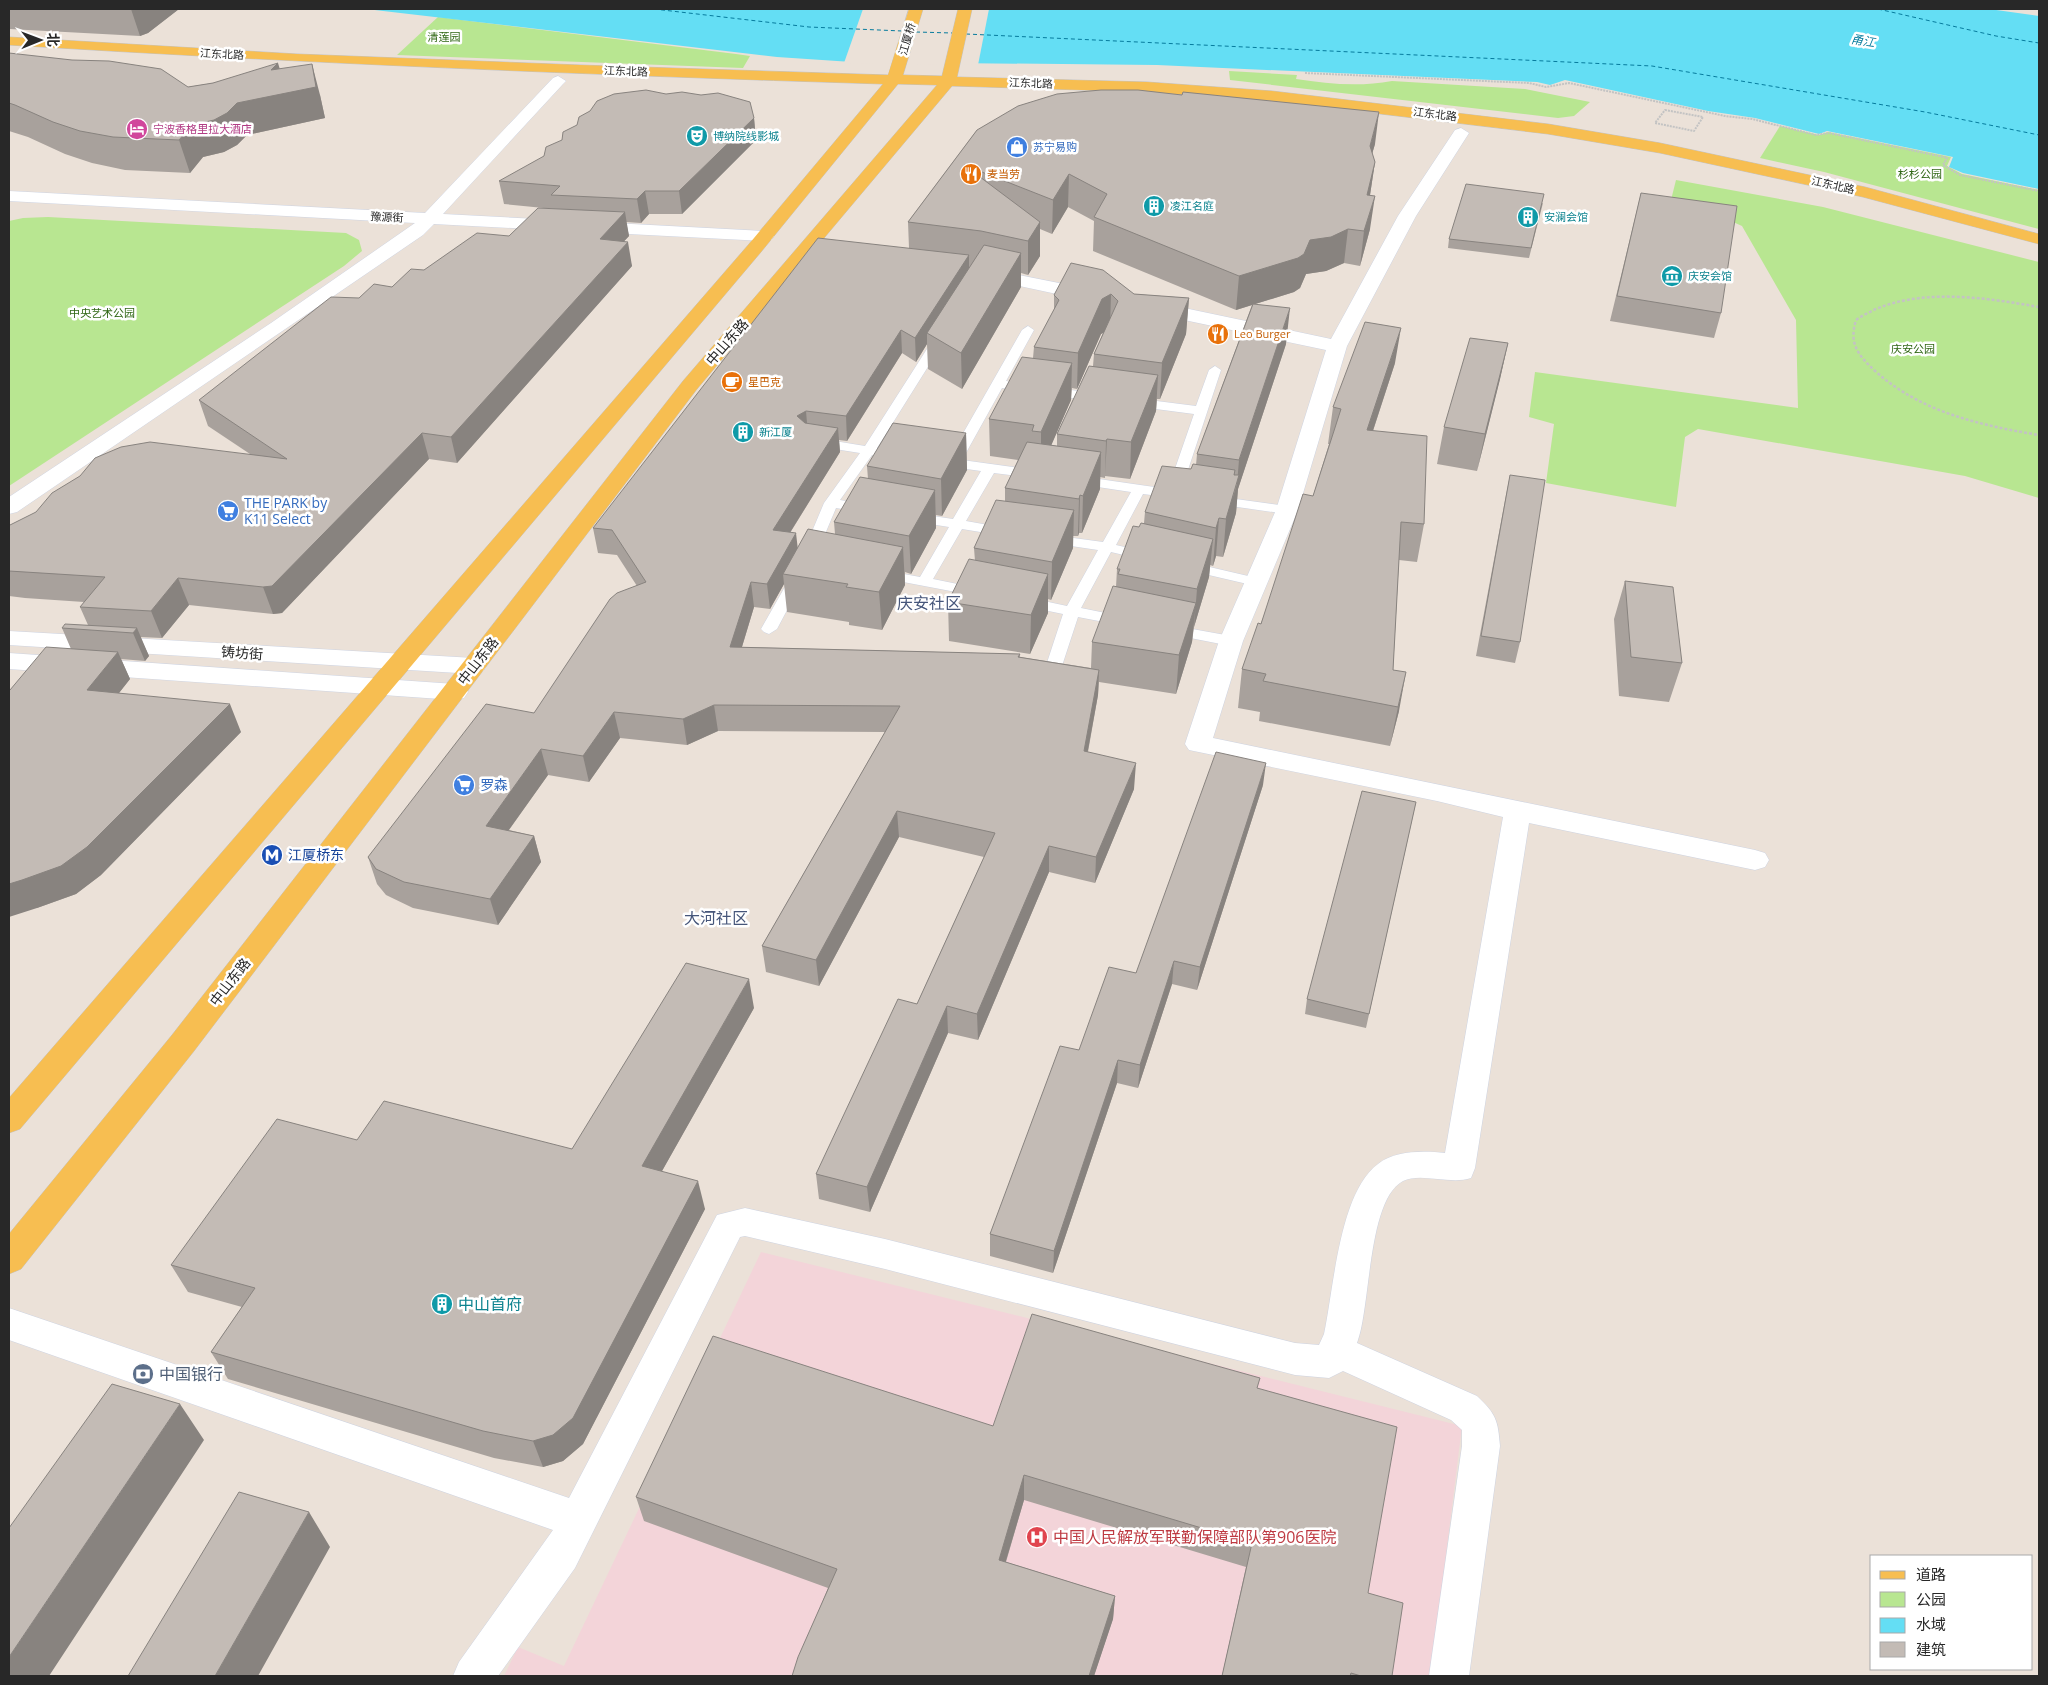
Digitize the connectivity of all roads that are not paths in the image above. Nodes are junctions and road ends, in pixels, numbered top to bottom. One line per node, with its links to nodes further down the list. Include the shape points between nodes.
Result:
1 (916, 9): 6 (main road, 江厦桥)
2 (965, 9): 7 (main road)
3 (9, 41): 6 (main road, 江东北路)
4 (9, 53): 5 (main road, 江东北路)
5 (558, 81): 8 (main road, 江东北路); 14 (street)
6 (888, 87): 7 (main road, 江东北路); 16 (main road)
7 (941, 89): 15 (main road, 江东北路, via 1147,87 1272,96 1548,129 1789,174); 57 (main road, 中山东路, via 816,251 690,385)
8 (824, 93)
9 (1372, 124): 10 (main road, 江东北路)
10 (1461, 133): 11 (main road, 江东北路); 23 (street, via 1407,216)
11 (1500, 139)
12 (1587, 152): 17 (main road, 江东北路, via 1775,185)
13 (12, 201): 14 (street, 豫源街)
14 (424, 225): 16 (street, 豫源街); 38 (street)
15 (2039, 239)
16 (760, 242): 56 (main road)
17 (2039, 252)
18 (973, 274): 19 (street)
19 (1116, 300)
20 (1135, 304): 23 (street)
21 (945, 329): 28 (lane)
22 (1028, 330): 25 (lane)
23 (1337, 346): 39 (street)
24 (1215, 370): 26 (lane)
25 (998, 384): 26 (lane); 31 (lane)
26 (1202, 411): 36 (lane)
27 (808, 441): 28 (lane)
28 (868, 451): 29 (lane); 37 (lane)
29 (916, 458)
30 (935, 460): 31 (lane)
31 (954, 463): 33 (lane)
32 (1050, 467): 33 (lane, via 1046,476)
33 (990, 468): 42 (lane)
34 (1064, 478): 35 (lane)
35 (1139, 489): 36 (lane); 43 (lane)
36 (1173, 494): 39 (lane)
37 (831, 503): 40 (lane); 52 (lane, via 812,561)
38 (9, 507)
39 (1287, 510): 46 (street)
40 (880, 511)
41 (899, 515): 42 (lane)
42 (957, 525): 43 (lane); 45 (lane)
43 (1107, 547): 46 (lane); 49 (lane)
44 (866, 571): 45 (lane)
45 (924, 582): 47 (lane)
46 (1256, 582): 54 (street)
47 (989, 595)
48 (1007, 598): 49 (lane)
49 (1072, 611): 50 (lane); 58 (lane)
50 (1137, 623)
51 (1156, 627): 54 (lane)
52 (769, 629)
53 (9, 638): 56 (street, 铸坊街)
54 (1231, 641): 61 (street, via 1198,744)
55 (9, 661): 59 (street, 铸坊街)
56 (399, 662): 57 (street, 铸坊街); 59 (main road)
57 (474, 666): 60 (main road, 中山东路)
58 (1050, 678)
59 (378, 686): 60 (street, 铸坊街); 63 (main road)
60 (455, 692): 64 (main road, 中山东路, via 183,1042)
61 (1517, 810): 62 (street); 66 (street, via 1459,1168 1417,1165 1390,1173 1375,1189 1363,1215 1342,1337)
62 (1755, 860)
63 (9, 1120)
64 (9, 1259)
65 (9, 1324): 67 (street)
66 (1334, 1350): 67 (street, via 1328,1362 1296,1360 885,1254 745,1222 729,1225); 69 (street, via 1464,1408 1480,1423 1480,1446)
67 (578, 1520): 68 (street, via 561,1554)
68 (473, 1676)
69 (1448, 1676)

